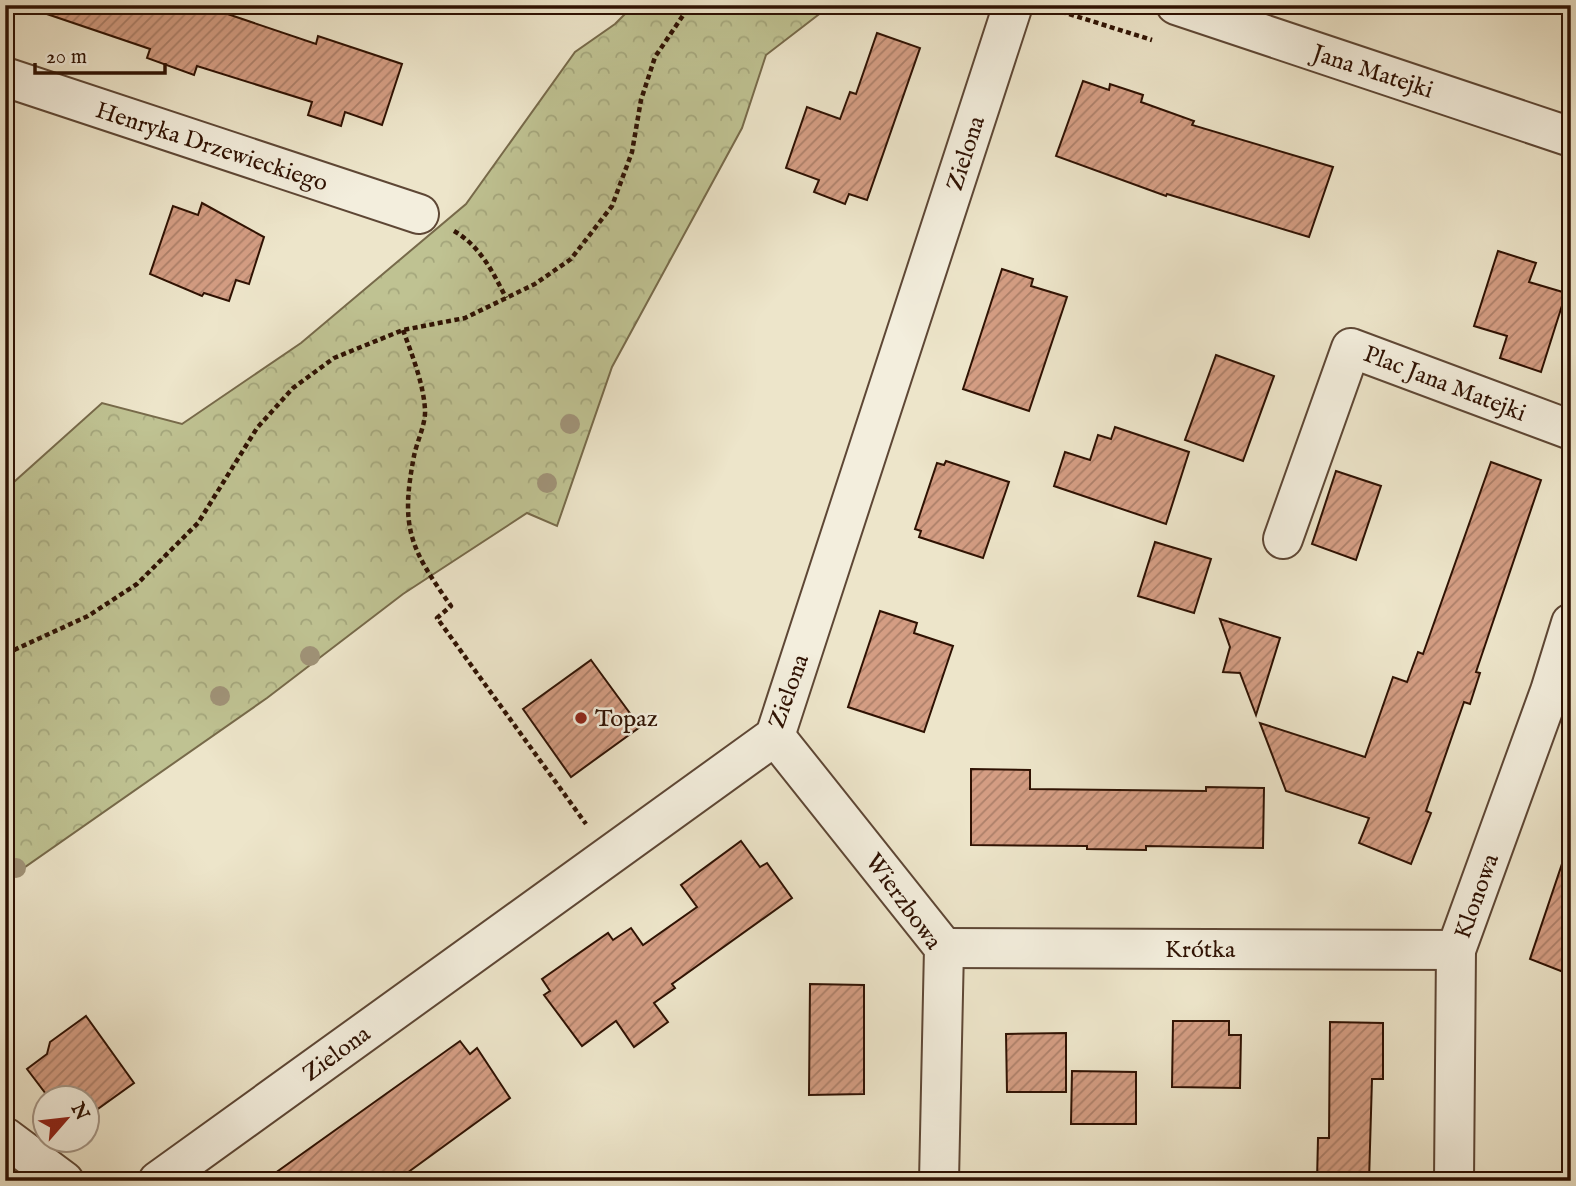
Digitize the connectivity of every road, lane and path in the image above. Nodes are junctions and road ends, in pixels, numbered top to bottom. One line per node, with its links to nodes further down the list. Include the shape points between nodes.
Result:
1 (690, 5): 7 (path, via 655,57 640,100 632,152 612,206 571,259)
2 (1013, 5): 16 (street, Zielona)
3 (1176, 5): 5 (street, Jana Matejki)
4 (5, 77): 6 (street, Henryka Drzewieckiego)
5 (1571, 136)
6 (419, 214): 7 (path, via 458,232 474,246)
7 (506, 298): 8 (path, via 465,318)
8 (403, 331): 13 (path, via 334,358 293,388 257,428 198,523 137,584 88,616); 17 (path, via 416,365 425,411 406,506 408,531 432,581 452,606 437,618)
9 (1571, 430): 10 (street, Plac Jana Matejki, via 1351,348)
10 (1283, 539)
11 (1571, 623): 15 (street, Klonowa)
12 (5, 635): 13 (path)
13 (14, 650): 14 (path)
14 (5, 651)
15 (1560, 695): 19 (street, Klonowa)
16 (775, 736): 17 (street, Zielona); 18 (street, Wierzbowa)
17 (609, 856): 22 (street, Zielona)
18 (944, 948): 19 (street, Krótka); 23 (street, Wierzbowa)
19 (1456, 950): 24 (street, Klonowa)
20 (5, 1137): 21 (street)
21 (64, 1181)
22 (158, 1181)
23 (939, 1181)
24 (1454, 1181)

